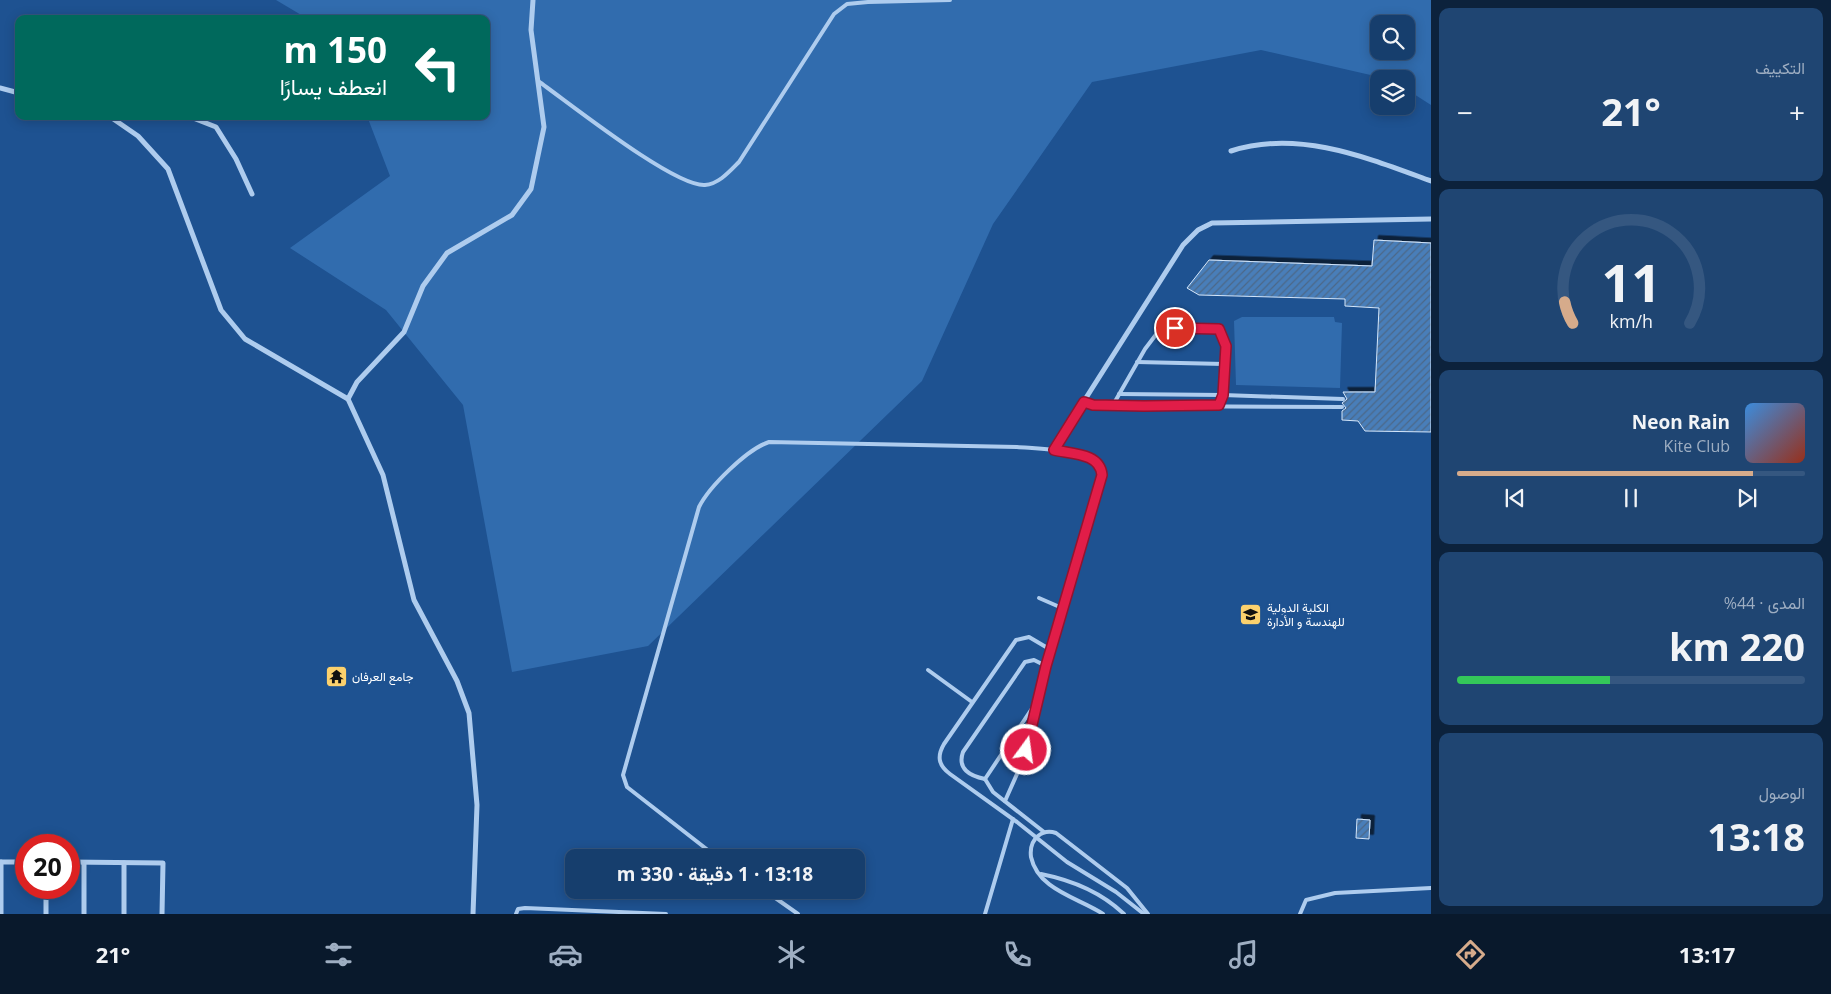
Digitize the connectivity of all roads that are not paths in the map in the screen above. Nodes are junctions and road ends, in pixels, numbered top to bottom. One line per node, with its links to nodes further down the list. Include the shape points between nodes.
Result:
1 (533, 0): 3 (street, via 531,30)
2 (950, 0): 3 (lane, via 847,4 834,14 739,162 722,178 705,185 687,183 659,168)
3 (538, 81): 16 (street, via 544,127 531,189 512,216 447,253 423,286 404,332 357,382)
4 (0, 88): 5 (street)
5 (15, 91)
6 (115, 120): 16 (street, via 138,136 168,169 222,310 245,339)
7 (198, 120): 10 (street, via 216,127 236,158)
8 (1231, 151): 9 (street, via 1247,146 1293,142 1375,161)
9 (1431, 181)
10 (252, 194)
11 (1431, 219): 18 (street, via 1212,223 1198,230 1183,245)
12 (1137, 362): 13 (lane); 13 (lane, via 1161,328 1219,329 1226,346); 14 (lane)
13 (1224, 364): 15 (lane)
14 (1119, 394): 15 (lane); 20 (lane)
15 (1223, 395): 17 (lane); 19 (lane)
16 (348, 399): 54 (street, via 383,475 414,600 470,712 477,806)
17 (1342, 399)
18 (1084, 402): 20 (lane); 22 (street)
19 (1219, 405): 20 (lane); 21 (lane)
20 (1114, 406)
21 (1342, 407)
22 (1058, 442): 23 (lane)
23 (1054, 450): 25 (lane, via 1096,461 1102,475); 38 (lane, via 769,442 753,449 708,493 699,507 623,775 627,787)
24 (1038, 598): 25 (lane)
25 (1062, 608): 26 (lane)
26 (1051, 650): 27 (lane); 30 (lane, via 1029,637 1016,640)
27 (1046, 666): 29 (lane); 31 (lane, via 1030,660 1022,666 963,752 961,763)
28 (928, 670): 30 (lane)
29 (1038, 700): 32 (lane); 34 (lane, via 1021,765)
30 (972, 702): 33 (lane, via 940,752 943,768)
31 (967, 772): 32 (lane); 33 (lane)
32 (985, 779): 34 (lane, via 990,789)
33 (960, 781): 35 (lane)
34 (1005, 801): 36 (lane)
35 (1013, 819): 37 (lane); 58 (lane)
36 (1044, 832): 37 (lane); 62 (lane, via 1056,833 1107,871 1127,888)
37 (1036, 837): 44 (lane, via 1031,853); 61 (lane)
38 (706, 849)
39 (1, 862): 40 (street); 49 (street)
40 (15, 862)
41 (80, 862): 42 (street)
42 (84, 862): 43 (street); 51 (street)
43 (124, 863): 52 (street); 53 (street, via 163,863)
44 (1040, 874): 59 (lane, via 1057,890); 60 (lane, via 1058,877 1091,890)
45 (1431, 888): 63 (lane, via 1335,893 1306,900)
46 (46, 899): 50 (street)
47 (777, 899): 57 (lane)
48 (654, 913): 55 (lane, via 521,908); 56 (lane)
49 (1, 914)
50 (46, 914)
51 (84, 914)
52 (124, 914)
53 (162, 914)
54 (473, 914)
55 (516, 914)
56 (666, 914)
57 (798, 914)
58 (985, 914)
59 (1103, 914)
60 (1124, 914)
61 (1144, 914)
62 (1148, 914)
63 (1300, 914)

